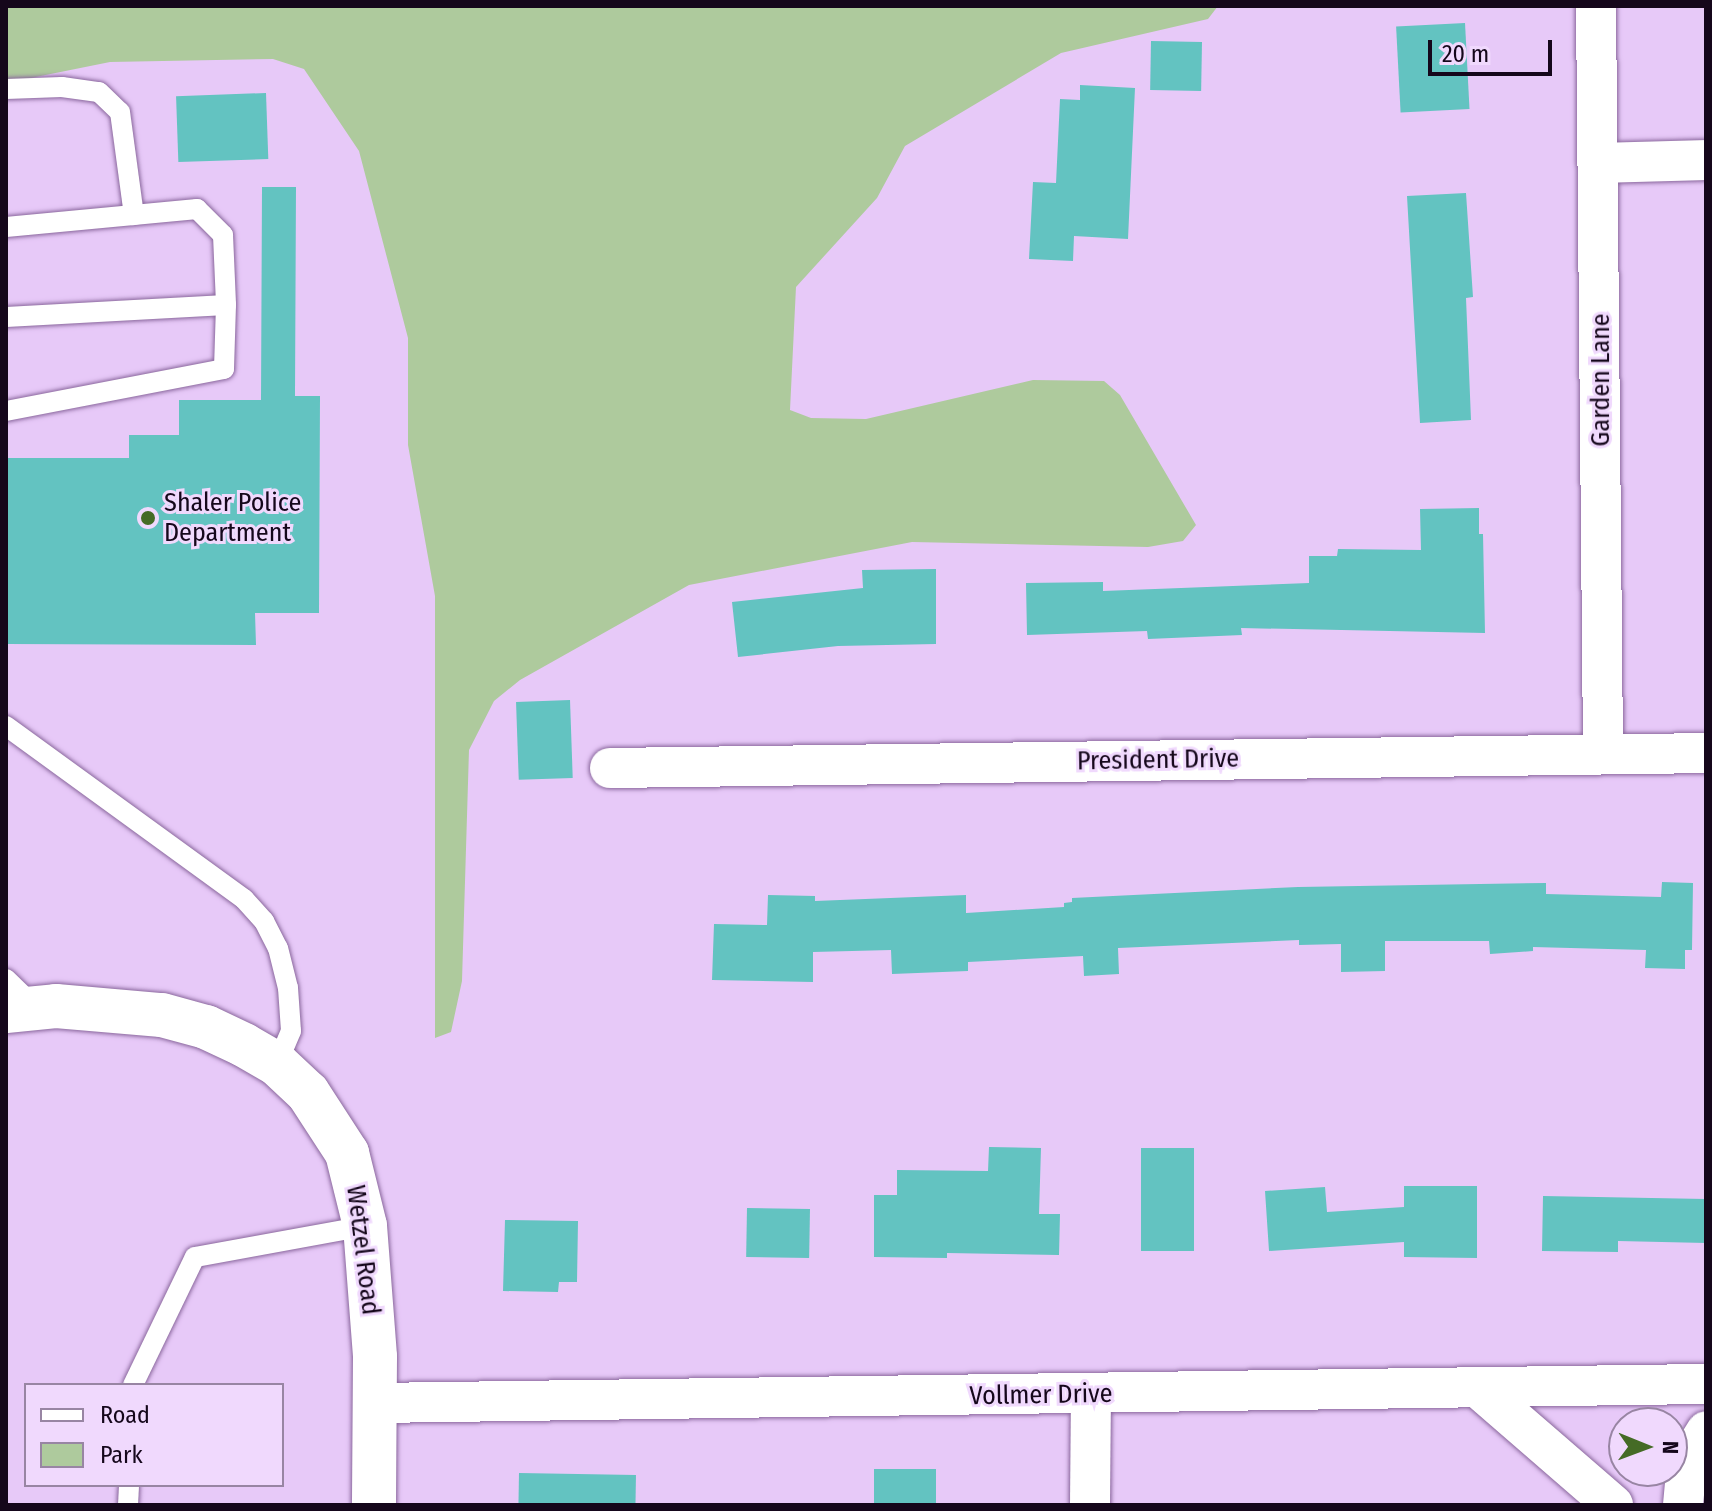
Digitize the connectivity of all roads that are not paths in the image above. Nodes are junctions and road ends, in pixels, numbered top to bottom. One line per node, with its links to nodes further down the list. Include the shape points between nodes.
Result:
1 (1596, 6): 4 (street, Garden Lane)
2 (6, 89): 5 (lane, via 99,92 120,112)
3 (1706, 160): 4 (street)
4 (1600, 163): 12 (street, Garden Lane)
5 (134, 215): 6 (lane); 7 (lane, via 197,209 223,235)
6 (6, 227)
7 (226, 305): 8 (lane); 9 (lane, via 224,369)
8 (6, 317)
9 (6, 411)
10 (6, 726): 15 (lane, via 244,899 264,921 278,948 288,988 291,1031)
11 (1706, 753): 12 (street, President Drive)
12 (1603, 754): 13 (street, President Drive)
13 (610, 768)
14 (16, 1000): 15 (street, Wetzel Road, via 162,1015 206,1027)
15 (277, 1064): 16 (street, Wetzel Road, via 308,1093 347,1153)
16 (365, 1226): 17 (lane, via 195,1257); 21 (street, Wetzel Road)
17 (134, 1383)
18 (1706, 1384): 19 (street, Vollmer Drive)
19 (1477, 1387): 20 (street, Vollmer Drive); 25 (street)
20 (1091, 1395): 21 (street, Vollmer Drive); 24 (street)
21 (375, 1403): 23 (street, Wetzel Road)
22 (1706, 1431): 26 (street, via 1687,1462)
23 (374, 1505)
24 (1090, 1505)
25 (1613, 1505)
26 (1683, 1505)

